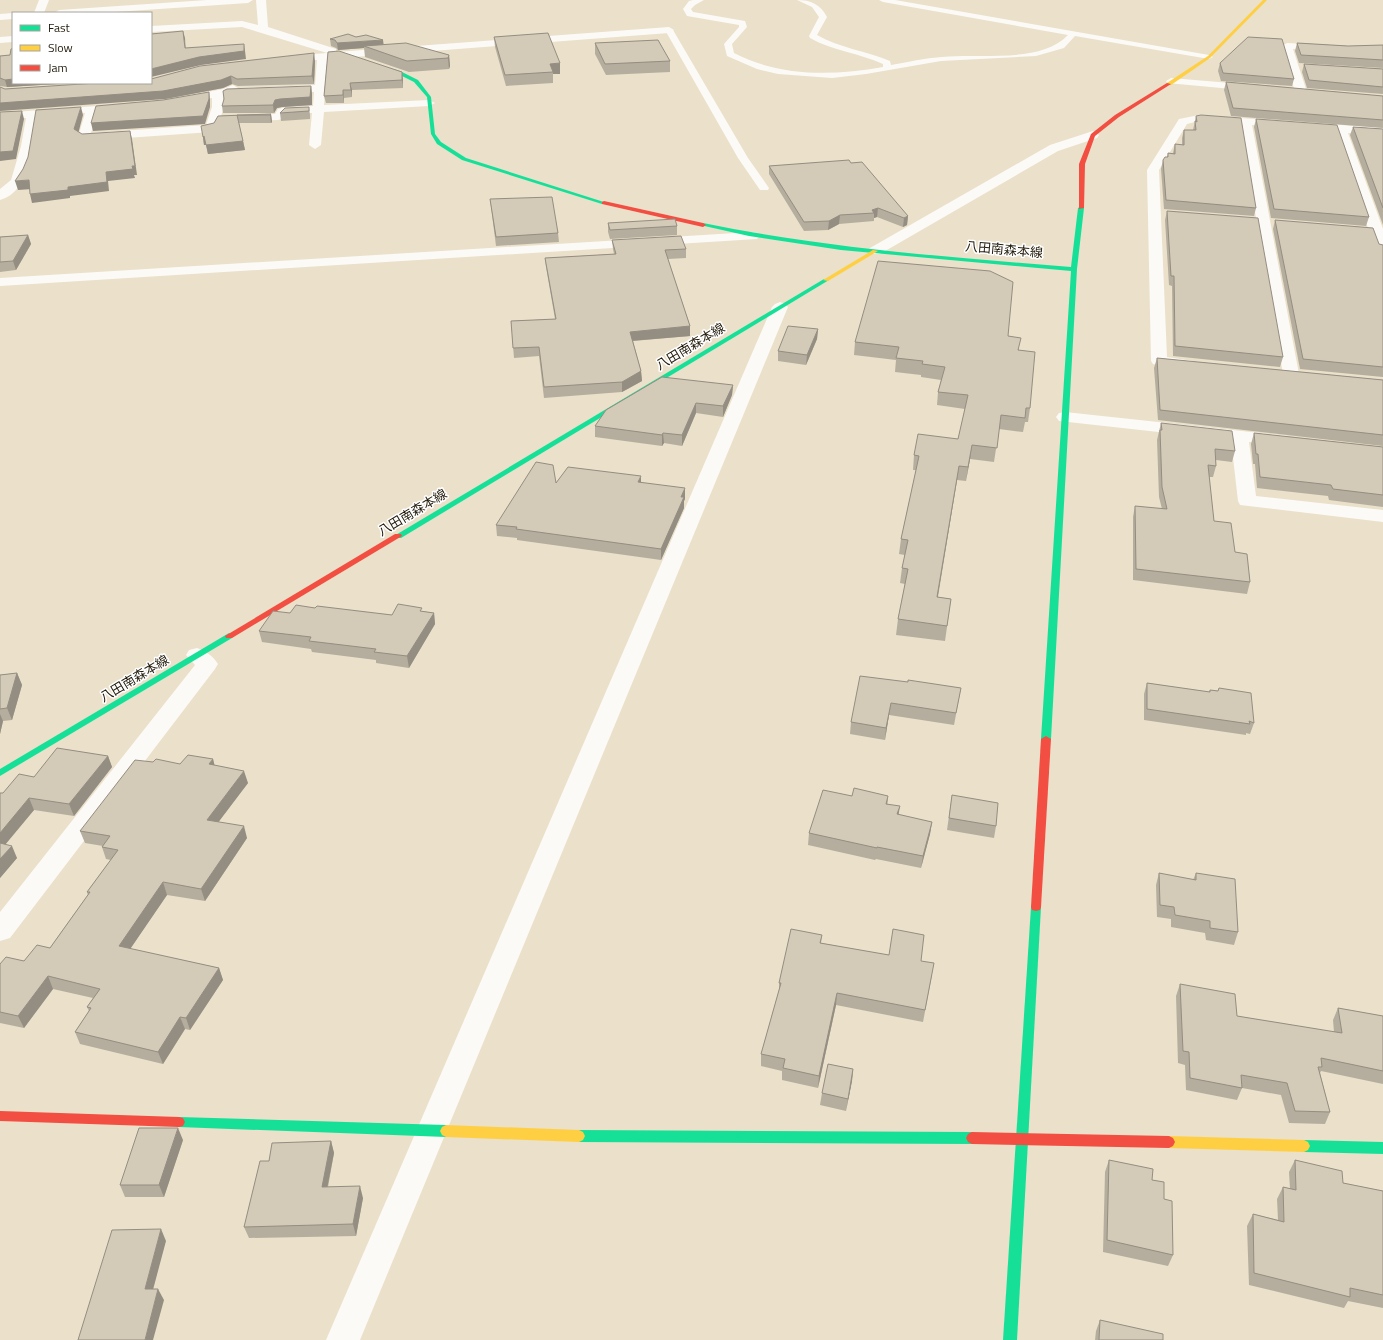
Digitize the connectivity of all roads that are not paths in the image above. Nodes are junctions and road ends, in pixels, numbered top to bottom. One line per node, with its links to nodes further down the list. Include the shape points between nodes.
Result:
1 (44, 0): 10 (street)
2 (248, 0): 11 (street)
3 (261, 0): 15 (street)
4 (700, 0): 26 (lane, via 692,3 687,9 690,14 742,23 743,26 728,44 730,54 743,62 760,68 813,74 864,72)
5 (801, 0): 26 (lane, via 820,10 823,17 813,36 824,43 878,58 887,63)
6 (883, 0): 9 (lane)
7 (940, 0): 9 (lane)
8 (1265, 0): 23 (street)
9 (938, 10): 17 (lane)
10 (39, 12)
11 (74, 12)
12 (12, 16): 13 (street)
13 (0, 17)
14 (152, 29): 15 (street, via 236,24)
15 (263, 29): 21 (street)
16 (670, 30): 21 (street); 47 (lane, via 743,158)
17 (1074, 33): 23 (lane); 26 (lane, via 1060,46 1033,55 941,59)
18 (12, 39): 19 (street)
19 (0, 40)
20 (1383, 48): 25 (street, via 1287,46)
21 (341, 54): 22 (street); 35 (street, via 398,72 416,81 429,97)
22 (323, 56): 24 (street, via 278,59); 30 (street)
23 (1209, 57): 29 (street)
24 (272, 64)
25 (1294, 66): 27 (street); 32 (street, via 1305,92)
26 (887, 68)
27 (1308, 68)
28 (245, 80): 33 (street)
29 (1171, 81): 31 (street); 45 (street)
30 (320, 88): 33 (street); 38 (street)
31 (1263, 89)
32 (1286, 91)
33 (226, 92): 34 (street); 41 (street, via 217,97 218,108)
34 (166, 103)
35 (430, 103): 38 (street); 56 (street, via 433,134 439,143 464,160 617,207)
36 (133, 106): 37 (street)
37 (92, 109): 39 (street); 41 (street, via 84,137 211,128)
38 (318, 109): 41 (street, via 282,111 278,117); 46 (street)
39 (32, 114): 40 (street); 48 (street, via 27,146 17,182)
40 (0, 116)
41 (214, 119)
42 (1245, 121): 43 (street); 49 (street, via 1199,118 1183,121 1153,170); 52 (street)
43 (1341, 129): 44 (street); 55 (street)
44 (1383, 132)
45 (1093, 135): 58 (street, via 1054,148); 59 (street, via 1082,164 1082,211)
46 (316, 145)
47 (764, 188)
48 (0, 196)
49 (1155, 213): 50 (street); 62 (street, via 1159,361)
50 (1170, 215)
51 (1248, 221): 52 (street)
52 (1263, 223): 53 (street); 64 (street)
53 (1278, 224)
54 (1332, 229): 55 (street)
55 (1380, 233): 57 (street)
56 (752, 236): 58 (street); 60 (street)
57 (1383, 250)
58 (875, 251): 59 (street, 八田南森本線); 61 (street, 八田南森本線)
59 (1074, 269): 66 (street)
60 (0, 282)
61 (780, 308): 70 (street, 八田南森本線); 74 (street)
62 (1198, 365)
63 (1275, 373): 64 (street)
64 (1291, 374): 65 (street)
65 (1306, 376)
66 (1065, 417): 67 (street); 75 (street)
67 (1239, 436): 68 (street); 69 (street, via 1246,501)
68 (1300, 442)
69 (1383, 516)
70 (197, 655): 71 (street, 八田南森本線); 72 (street, via 207,664)
71 (0, 773)
72 (0, 931)
73 (0, 1116): 74 (street)
74 (430, 1131): 75 (street, via 588,1136); 77 (street)
75 (1022, 1138): 76 (street); 78 (street)
76 (1383, 1148)
77 (343, 1340)
78 (1010, 1340)

